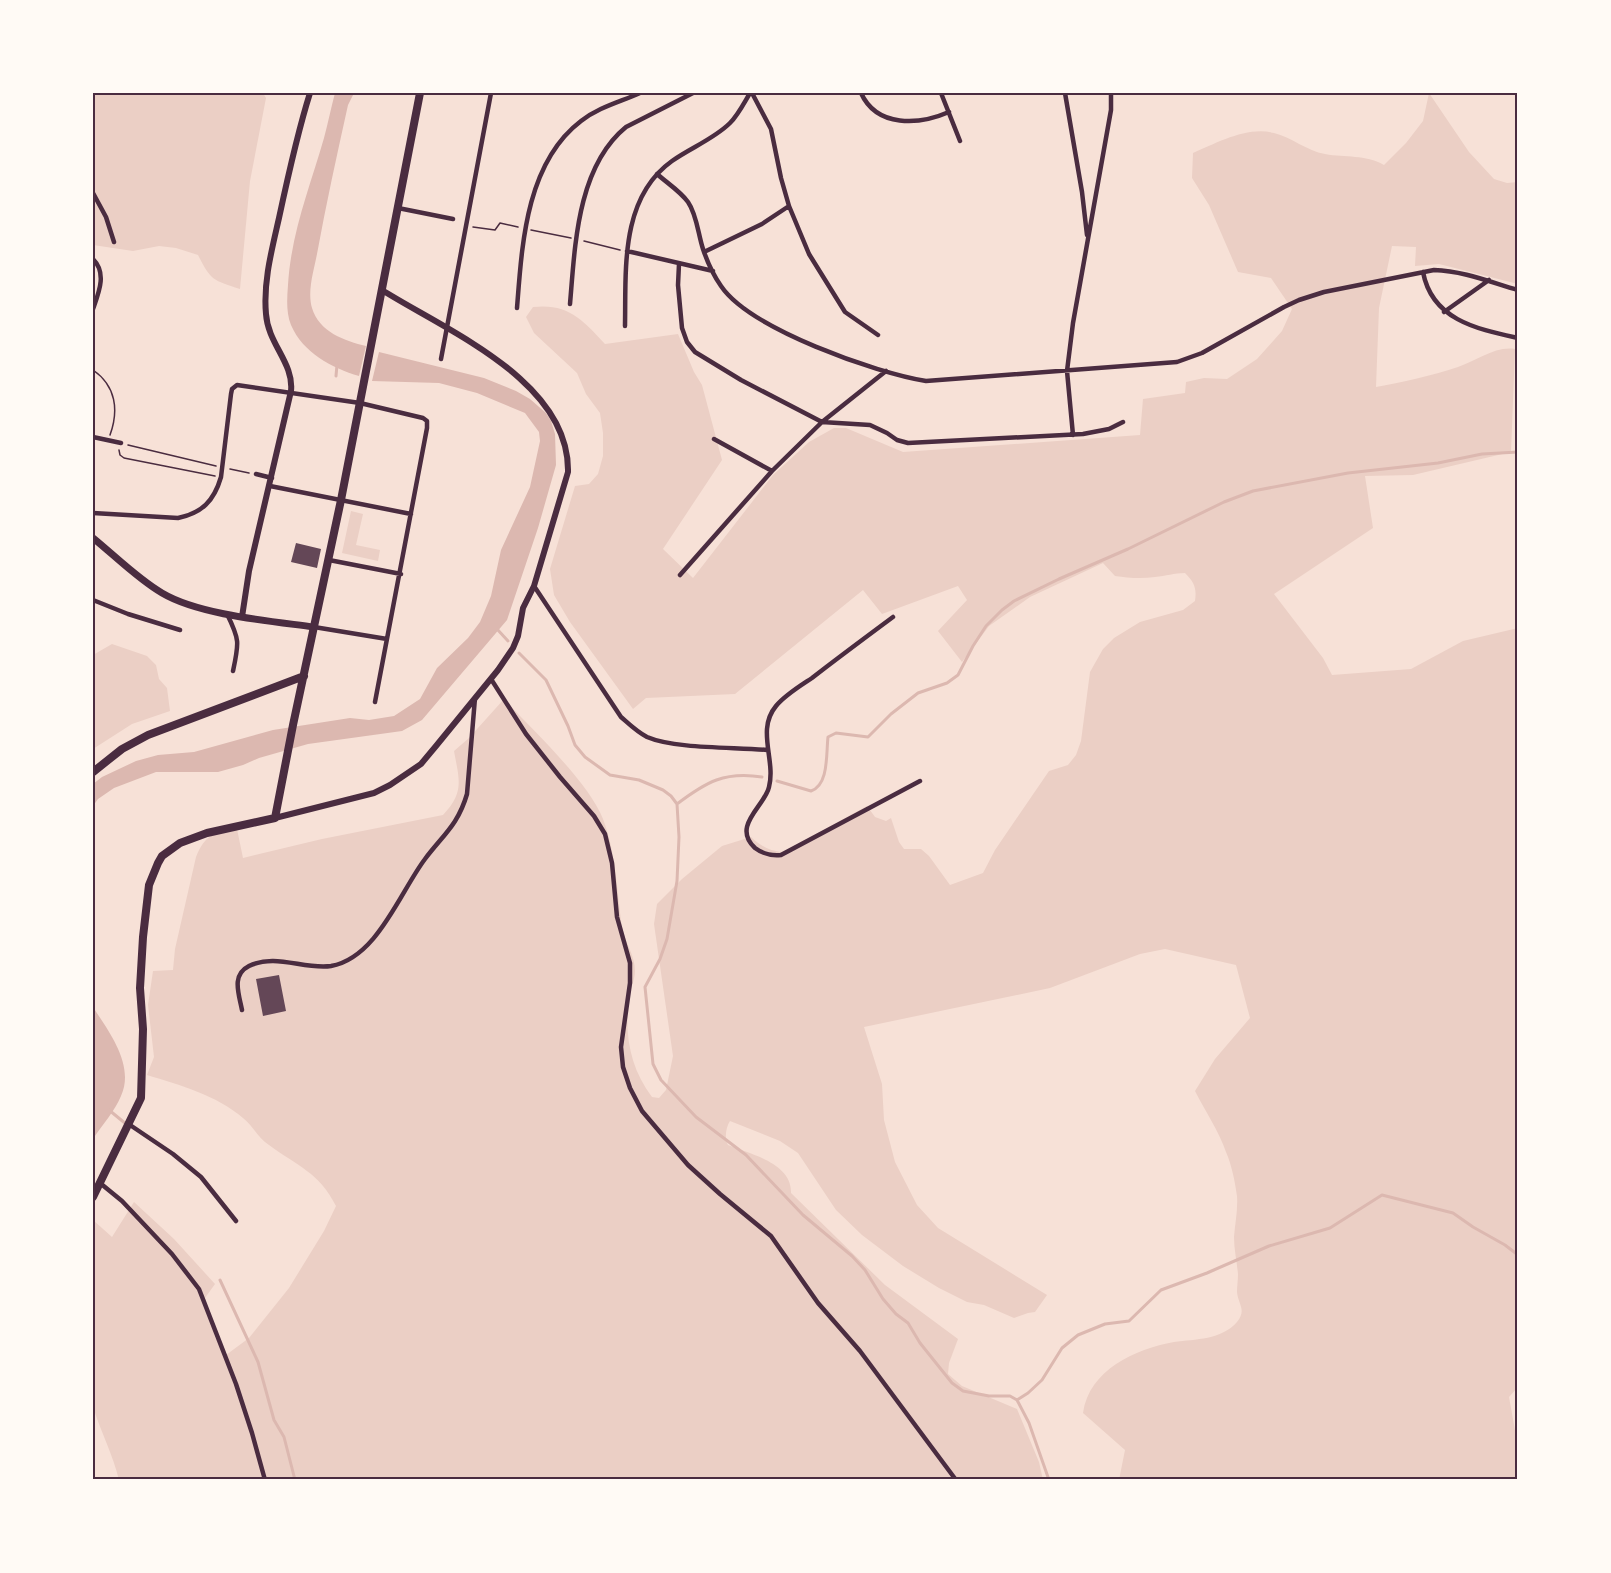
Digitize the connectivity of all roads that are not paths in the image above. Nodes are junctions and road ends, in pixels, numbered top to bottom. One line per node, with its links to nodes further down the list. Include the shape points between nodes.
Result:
1 (310, 93): 40 (street, via 269,267 265,309 267,327 290,372)
2 (420, 93): 16 (main road)
3 (491, 93): 34 (street)
4 (640, 93): 30 (street, via 583,119 564,136 550,158 530,206)
5 (693, 93): 29 (street, via 635,122 618,134 603,154 582,205)
6 (751, 93): 13 (street, via 732,122); 15 (street, via 771,129)
7 (941, 93): 11 (street)
8 (1065, 93): 18 (street)
9 (1111, 93): 18 (street)
10 (862, 96): 11 (street, via 874,110 901,121 912,123)
11 (949, 112): 12 (street)
12 (960, 141)
13 (657, 174): 20 (street, via 641,198); 21 (street, via 689,204)
14 (93, 193): 19 (street)
15 (789, 206): 21 (street); 35 (street, via 809,254 836,300 849,316)
16 (398, 208): 17 (street); 27 (main road)
17 (453, 219)
18 (1088, 241): 38 (street)
19 (114, 242)
20 (627, 251): 23 (street); 33 (street)
21 (704, 252): 24 (street)
22 (93, 259): 31 (street, via 102,274)
23 (679, 264): 24 (street); 42 (street, via 682,328 694,352)
24 (713, 271): 39 (street, via 734,300 758,317 806,342)
25 (1423, 272): 26 (street, via 1447,270); 32 (street); 38 (street, via 1299,300 1202,353 1177,362)
26 (1489, 280): 28 (street); 32 (street)
27 (382, 290): 34 (street); 41 (main road)
28 (1518, 290)
29 (570, 304)
30 (517, 308)
31 (93, 309)
32 (1444, 312): 36 (street, via 1475,327)
33 (625, 326)
34 (447, 328): 37 (street); 59 (street, via 523,380 549,412 566,444 568,472)
35 (878, 335)
36 (1518, 338)
37 (441, 359)
38 (1067, 371): 39 (street, via 926,381); 44 (street)
39 (886, 372): 42 (street)
40 (291, 391): 41 (street); 50 (street); 53 (street, via 234,387 220,477 206,507 178,518)
41 (360, 403): 52 (main road); 54 (street, via 426,421 428,428)
42 (822, 422): 44 (street, via 870,425 908,443); 48 (street)
43 (1124, 422): 44 (street, via 1109,429)
44 (1072, 435)
45 (93, 437): 47 (street)
46 (714, 439): 48 (street)
47 (121, 443)
48 (772, 471): 58 (street)
49 (256, 474): 50 (street)
50 (272, 478): 51 (street)
51 (270, 486): 52 (street); 62 (street)
52 (341, 500): 54 (street); 56 (main road)
53 (93, 513)
54 (411, 514): 57 (street)
55 (93, 538): 61 (main road, via 160,592)
56 (329, 560): 57 (street); 64 (main road)
57 (400, 574): 66 (street)
58 (680, 575)
59 (534, 586): 69 (street, via 523,608 513,648); 72 (street, via 621,717 636,730 676,744)
60 (93, 600): 65 (street)
61 (227, 614): 62 (main road); 67 (street, via 239,647)
62 (242, 617): 64 (main road)
63 (893, 617): 72 (street, via 778,704 768,719)
64 (314, 627): 66 (street); 68 (main road)
65 (180, 630)
66 (387, 639): 71 (street)
67 (233, 671)
68 (304, 676): 73 (main road, via 148,735); 75 (main road)
69 (491, 679): 70 (street); 82 (street, via 526,734 605,834 617,917 630,963 621,1047 623,1067 642,1111 688,1165 771,1236 818,1303 860,1351)
70 (475, 696): 75 (street, via 421,764 390,785 374,793); 76 (street, via 463,808 381,928 363,948 345,961 329,966 267,960 249,966 240,973 237,983)
71 (375, 702)
72 (767, 750): 74 (street, via 769,787 747,827 752,844 772,856 781,855)
73 (93, 772)
74 (920, 781)
75 (275, 818): 77 (main road, via 180,843 158,863 149,885 143,937 142,1092)
76 (242, 1010)
77 (130, 1125): 78 (main road); 80 (street, via 201,1177)
78 (100, 1183): 79 (main road); 81 (street, via 122,1201 199,1289 236,1383)
79 (93, 1197)
80 (236, 1221)
81 (265, 1480)
82 (956, 1480)

